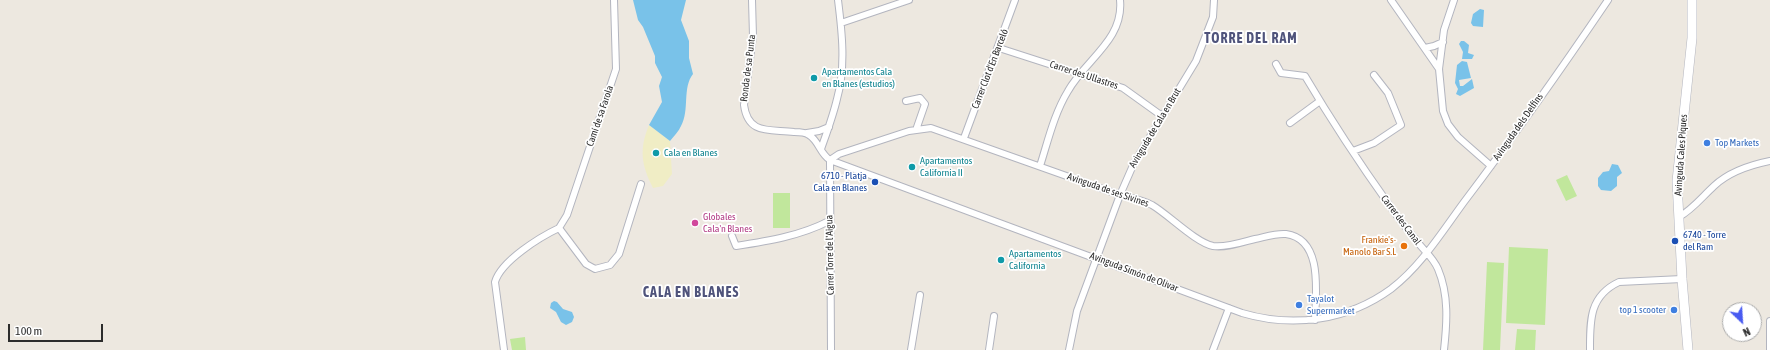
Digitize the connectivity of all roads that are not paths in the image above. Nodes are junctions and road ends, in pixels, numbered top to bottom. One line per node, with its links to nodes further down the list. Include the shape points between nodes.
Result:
1 (614, 0): 38 (street, Camí de sa Farola, via 616,69 567,215)
2 (752, 0): 26 (street, Ronda de sa Punta, via 753,36 744,105 745,116 751,125 761,129)
3 (838, 0): 12 (street)
4 (909, 0): 12 (street)
5 (1015, 0): 14 (street, Carrer Clot d'En Barceló)
6 (1120, 0): 18 (street, via 1121,11 1117,26)
7 (1214, 0): 22 (street, Avinguda de Cala en Brut, via 1213,17 1196,61)
8 (1392, 0): 15 (street)
9 (1454, 0): 13 (street, via 1444,30)
10 (1608, 0): 33 (street, Avinguda dels Delfins)
11 (1690, 3): 36 (street, Avinguda Cales Piques, via 1692,38 1677,181)
12 (841, 23): 24 (street, via 842,71 838,98)
13 (1443, 42): 15 (street); 17 (street)
14 (999, 48): 18 (street, Carrer des Ullastres); 27 (street, Carrer Clot d'En Barceló)
15 (1425, 48): 17 (street)
16 (1276, 64): 21 (street, Carrer des Canal, via 1281,73 1305,76)
17 (1439, 69): 33 (street, via 1443,111 1448,124 1458,137)
18 (1082, 73): 22 (street, Carrer des Ullastres, via 1123,88); 32 (street, via 1068,89 1058,109)
19 (1374, 75): 29 (street, via 1388,93 1401,125 1374,143)
20 (906, 101): 25 (street, via 920,98 925,104)
21 (1320, 102): 23 (street); 29 (street, Carrer des Canal)
22 (1162, 116): 35 (street, Avinguda de Cala en Brut, via 1134,163)
23 (1290, 123)
24 (829, 127): 26 (street, Ronda de sa Punta); 28 (street)
25 (916, 130): 27 (street, Avinguda de ses Sivines, via 931,128); 30 (street, Avinguda de ses Sivines, via 839,154)
26 (807, 133): 28 (street, via 815,139)
27 (964, 138): 32 (street, Avinguda de ses Sivines)
28 (821, 149): 30 (street, via 824,156)
29 (1353, 151): 40 (street, Carrer des Canal, via 1390,206)
30 (830, 160): 37 (street, Carrer Torre de l'Aigua); 41 (street, Avinguda Simón de Olivar)
31 (1770, 161): 36 (street, via 1733,173 1715,185 1688,212)
32 (1040, 166): 35 (street, Avinguda de ses Sivines)
33 (1491, 166): 40 (street, Avinguda dels Delfins)
34 (641, 184): 38 (street, via 619,254 610,265 595,269 586,264)
35 (1120, 195): 41 (street, Avinguda de Cala en Brut); 46 (street, Avinguda de ses Sivines, via 1152,206 1214,246 1272,235 1285,234 1297,237 1313,256)
36 (1679, 217): 42 (street, Avinguda Cales Piques)
37 (829, 221): 39 (street, via 802,233 769,241 736,246); 49 (street, Carrer Torre de l'Aigua)
38 (559, 228): 48 (street, via 509,262 498,274 495,282)
39 (732, 236)
40 (1426, 252): 46 (street, Avinguda Simón de Olivar, via 1418,265 1381,295 1347,312); 54 (street, Carrer des Canal, via 1438,270 1447,300 1448,319)
41 (1096, 258): 44 (street, Avinguda Simón de Olivar); 52 (street, Avinguda de Cala en Brut, via 1077,311)
42 (1682, 279): 55 (street, via 1619,282 1603,292 1592,310); 56 (street, Avinguda Cales Piques)
43 (920, 295): 50 (street)
44 (1229, 308): 46 (street, Avinguda Simón de Olivar, via 1275,321); 53 (street)
45 (994, 316): 51 (street)
46 (1315, 320)
47 (1770, 321): 57 (street)
48 (504, 350)
49 (831, 350)
50 (910, 350)
51 (989, 350)
52 (1069, 350)
53 (1213, 350)
54 (1444, 350)
55 (1590, 350)
56 (1688, 350)
57 (1770, 350)

